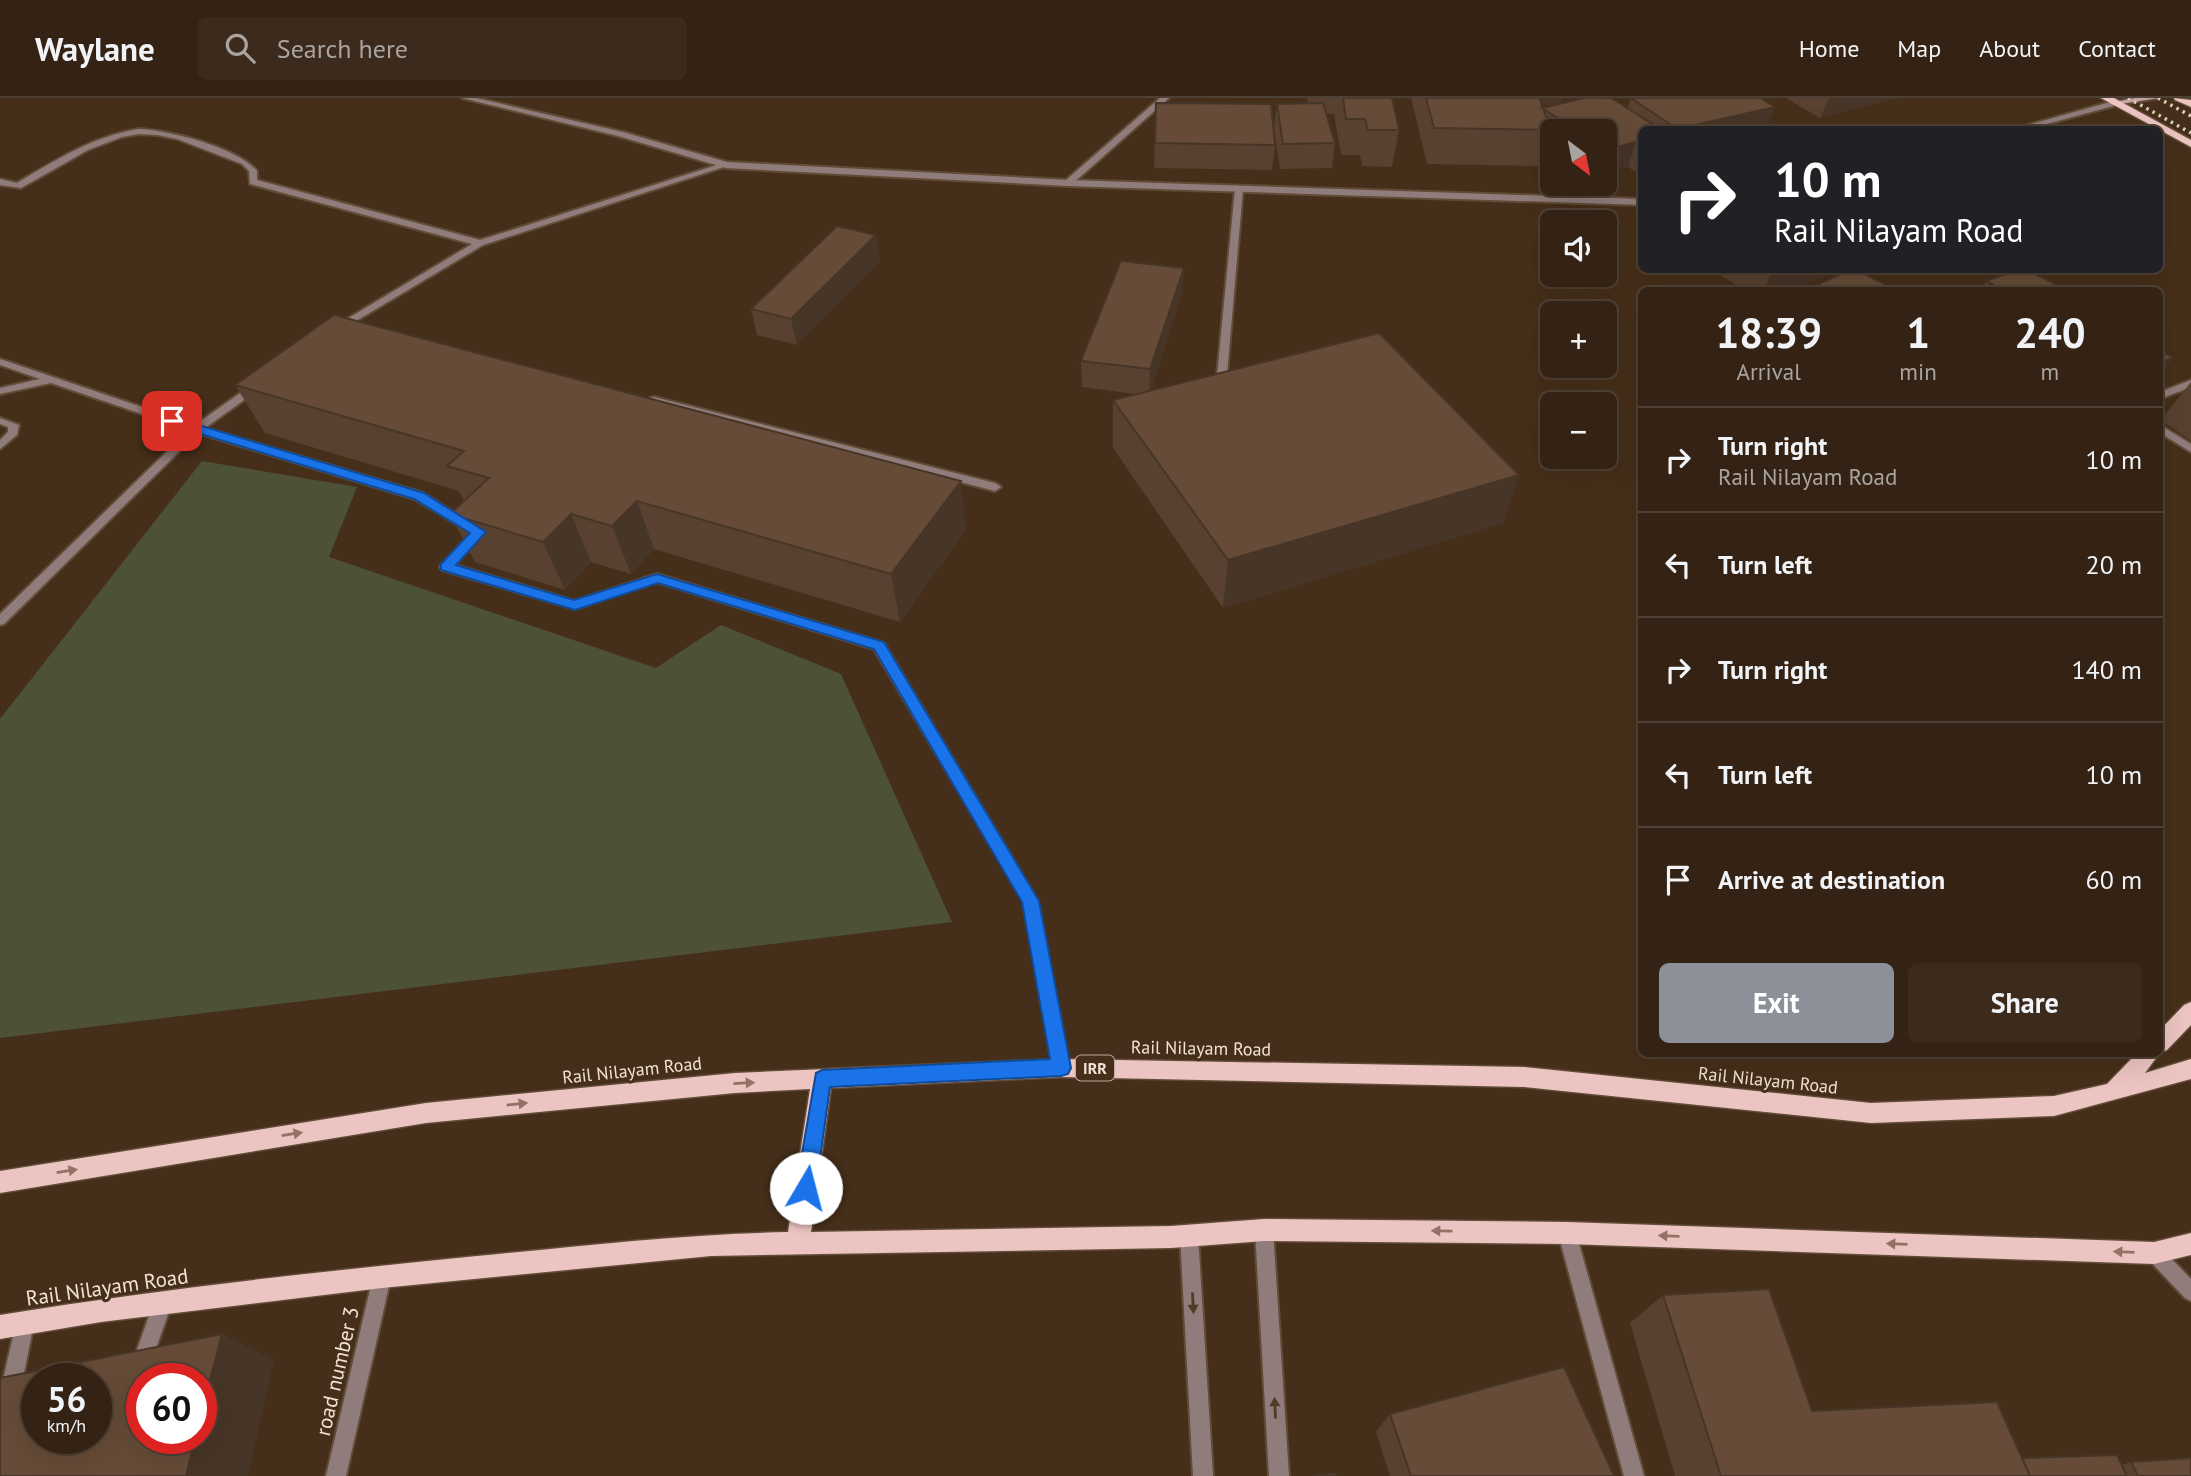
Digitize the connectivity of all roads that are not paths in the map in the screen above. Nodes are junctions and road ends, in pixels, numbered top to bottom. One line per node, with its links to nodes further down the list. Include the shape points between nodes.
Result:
1 (466, 98): 11 (street, via 620,134)
2 (1165, 98): 13 (street)
3 (2155, 98): 5 (street)
4 (2179, 98): 6 (main road)
5 (2110, 100): 7 (street); 8 (main road)
6 (2191, 104)
7 (2027, 126)
8 (2158, 126)
9 (2163, 129): 10 (main road)
10 (2191, 144)
11 (726, 165): 13 (street); 16 (street)
12 (0, 182): 16 (street, via 18,186 108,137 146,131 245,162 253,171 253,182)
13 (1068, 183): 14 (street)
14 (1239, 189): 15 (street); 24 (street)
15 (1638, 202)
16 (480, 243): 17 (street)
17 (348, 321): 18 (street); 19 (street)
18 (361, 325)
19 (326, 337)
20 (0, 362): 22 (street)
21 (272, 375): 29 (street)
22 (51, 380): 25 (street); 29 (street)
23 (2191, 383): 26 (street)
24 (1221, 386)
25 (0, 391)
26 (2163, 395)
27 (644, 397): 33 (street)
28 (0, 421): 31 (street, via 14,425 13,433)
29 (197, 429): 34 (street); 38 (street, via 419,496 479,532 446,567 575,605 657,579 879,646 1031,901)
30 (2163, 430): 32 (street)
31 (0, 446)
32 (2191, 449)
33 (995, 487)
34 (0, 621)
35 (2191, 1011): 36 (main road)
36 (2163, 1040)
37 (2146, 1057): 41 (main road)
38 (1061, 1068): 40 (main road, Rail Nilayam Road / IRR); 41 (main road, Rail Nilayam Road / IRR, via 1524,1076 1871,1113 2054,1106)
39 (2191, 1069): 41 (main road, Rail Nilayam Road / IRR)
40 (822, 1079): 42 (main road, Rail Nilayam Road / IRR, one-way to 40, via 426,1113); 46 (main road)
41 (2113, 1093)
42 (0, 1182)
43 (1264, 1230): 44 (main road, Rail Nilayam Road, one-way to 43); 45 (main road, Rail Nilayam Road); 58 (street, one-way to 43)
44 (1567, 1233): 48 (main road, Rail Nilayam Road, one-way to 44); 59 (street)
45 (1189, 1235): 46 (main road, Rail Nilayam Road); 57 (street, one-way to 57)
46 (798, 1243): 49 (main road, Rail Nilayam Road, via 711,1245)
47 (2191, 1244): 48 (main road, Rail Nilayam Road)
48 (2154, 1254): 50 (street)
49 (382, 1277): 51 (main road, Rail Nilayam Road); 56 (street, road number 3)
50 (2191, 1292)
51 (163, 1303): 52 (main road, Rail Nilayam Road); 54 (street)
52 (25, 1322): 53 (main road, Rail Nilayam Road); 55 (street)
53 (0, 1326)
54 (141, 1363)
55 (6, 1416)
56 (336, 1476)
57 (1203, 1476)
58 (1279, 1476)
59 (1634, 1476)

